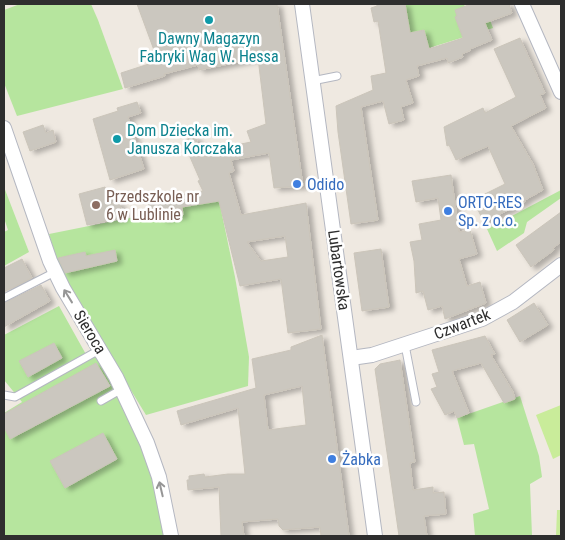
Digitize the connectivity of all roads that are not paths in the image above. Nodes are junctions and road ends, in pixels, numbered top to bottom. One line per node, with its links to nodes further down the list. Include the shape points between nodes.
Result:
1 (302, 4): 4 (street, Lubartowska)
2 (522, 4): 5 (street)
3 (337, 76): 4 (lane)
4 (312, 80): 12 (street, Lubartowska)
5 (561, 92)
6 (4, 128): 8 (street, Sieroca)
7 (561, 264): 10 (street, Czwartek, via 495,312 466,326)
8 (56, 272): 9 (lane); 11 (street, Sieroca, one-way to 8)
9 (4, 298)
10 (405, 345): 12 (street, Czwartek); 16 (lane)
11 (101, 349): 13 (street, Sieroca); 14 (lane, via 15,397)
12 (351, 358): 18 (street, Lubartowska)
13 (122, 388): 15 (lane); 17 (street, Sieroca, one-way to 13, via 159,477)
14 (4, 395)
15 (101, 401)
16 (416, 402)
17 (171, 536)
18 (375, 536)

